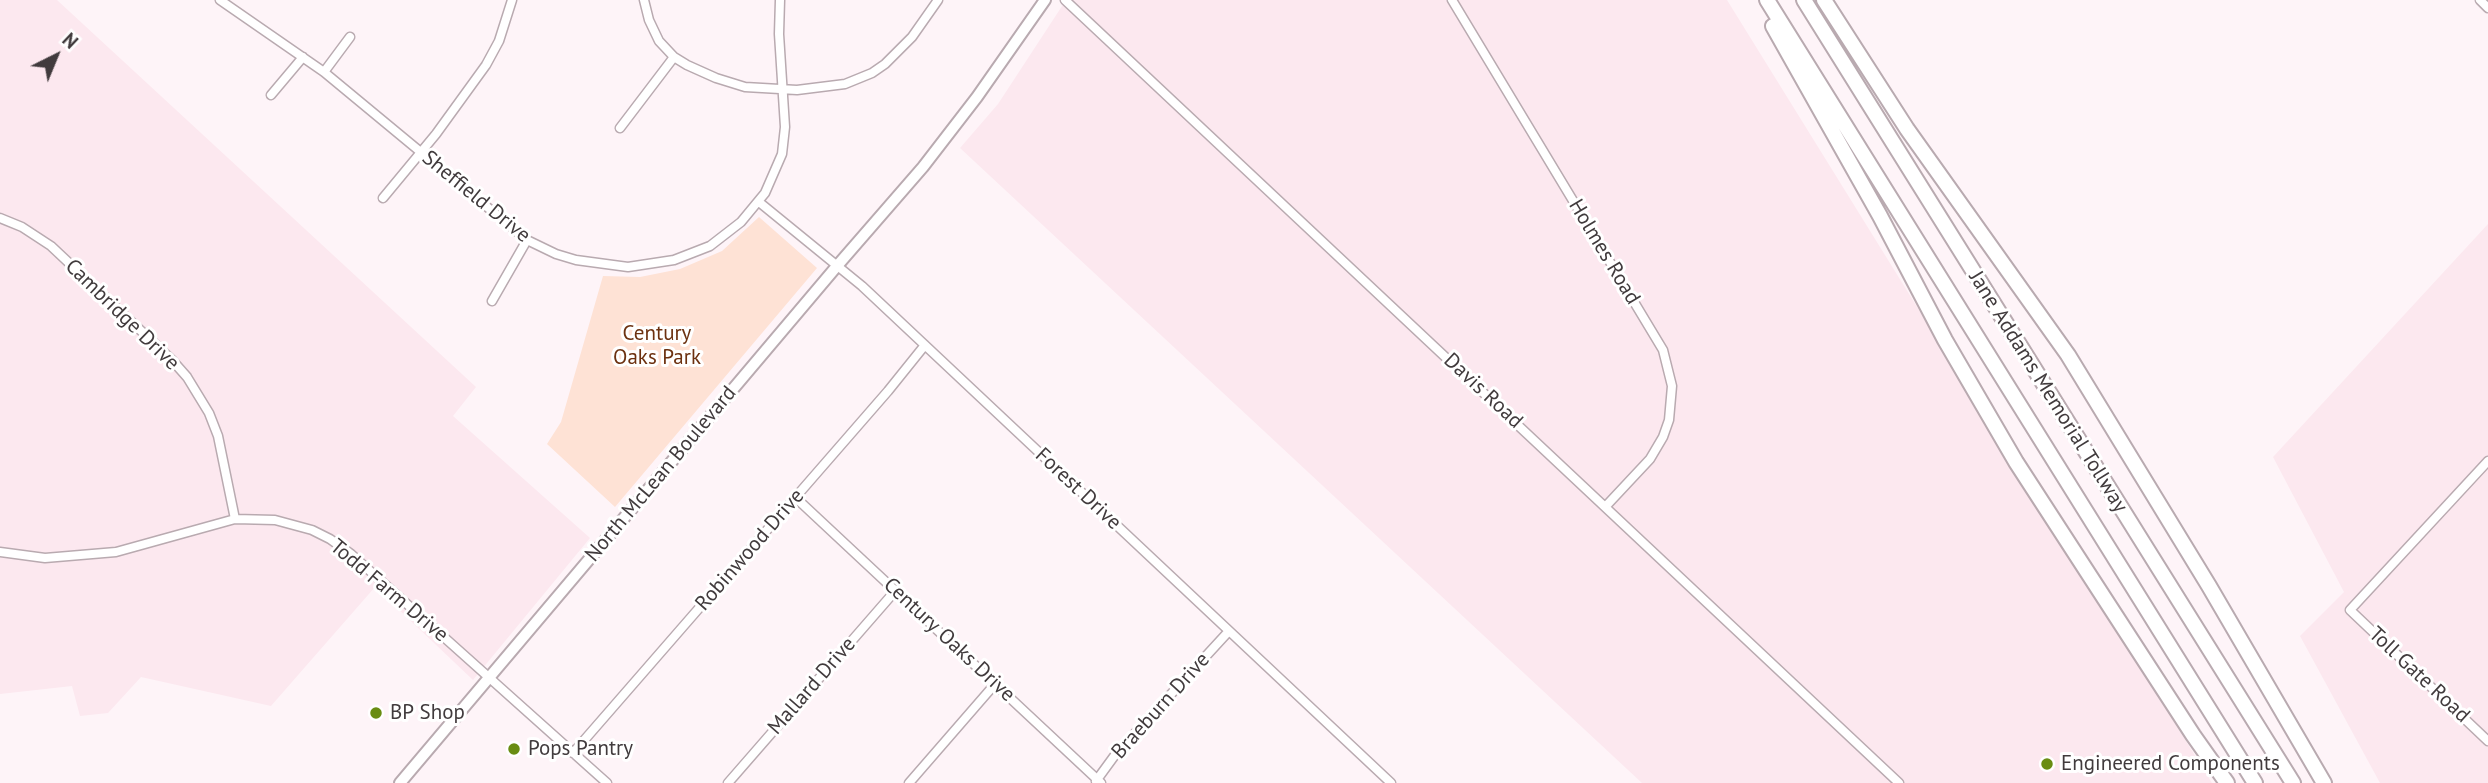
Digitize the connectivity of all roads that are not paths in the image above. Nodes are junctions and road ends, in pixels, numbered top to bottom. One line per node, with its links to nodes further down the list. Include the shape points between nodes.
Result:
1 (220, 0): 16 (street, Sheffield Drive)
2 (512, 0): 22 (street, via 493,54)
3 (645, 0): 17 (street, via 653,32)
4 (780, 0): 19 (street, Sheffield Drive)
5 (938, 0): 19 (street, via 898,54 872,73 845,84)
6 (1045, 0): 27 (main road, North McLean Boulevard, via 923,167)
7 (1065, 0): 32 (street, Davis Road)
8 (1452, 0): 32 (street, Holmes Road, via 1663,349 1672,386 1663,438 1650,459)
9 (1758, 0): 48 (highway, via 2016,462)
10 (1767, 0): 49 (highway, Jane Addams Memorial Tollway)
11 (1804, 0): 50 (highway, Jane Addams Memorial Tollway)
12 (1824, 0): 51 (highway, via 1908,129 2068,355)
13 (2480, 0): 14 (street)
14 (2488, 8)
15 (350, 37): 18 (street)
16 (303, 57): 18 (street, Sheffield Drive); 20 (street)
17 (674, 57): 19 (street, via 731,83); 21 (street)
18 (324, 72): 22 (street, Sheffield Drive)
19 (784, 89): 24 (street, Sheffield Drive, via 782,154)
20 (271, 95)
21 (620, 128)
22 (421, 153): 23 (street); 26 (street, Sheffield Drive)
23 (383, 198)
24 (759, 202): 26 (street, Sheffield Drive, via 732,231 710,246 664,263 593,264); 27 (street, Forest Drive)
25 (0, 218): 33 (street, Cambridge Drive, via 51,246 187,377 218,436)
26 (527, 240): 28 (street)
27 (837, 266): 29 (street, Forest Drive); 37 (main road, North McLean Boulevard)
28 (492, 301)
29 (925, 345): 31 (street, Robinwood Drive); 36 (street, Forest Drive)
30 (2488, 461): 39 (street, Toll Gate Road, via 2350,610)
31 (796, 498): 35 (street, Century Oaks Drive); 40 (street, Robinwood Drive)
32 (1606, 506): 47 (street, Davis Road)
33 (235, 519): 34 (street, Todd Farm Drive, via 116,552 45,558); 37 (street, Todd Farm Drive, via 292,523 330,539)
34 (0, 552)
35 (896, 590): 38 (street, Century Oaks Drive); 44 (street, Mallard Drive)
36 (1229, 631): 41 (street, Braeburn Drive, via 1115,755); 46 (street, Forest Drive)
37 (489, 677): 40 (street, Todd Farm Drive); 42 (main road, North McLean Boulevard)
38 (995, 684): 41 (street, Century Oaks Drive); 45 (street)
39 (2488, 741)
40 (573, 753): 43 (street, Todd Farm Drive)
41 (1098, 781)
42 (400, 783)
43 (607, 783)
44 (728, 783)
45 (909, 783)
46 (1391, 783)
47 (1899, 783)
48 (2227, 783)
49 (2256, 783)
50 (2293, 783)
51 (2325, 783)

